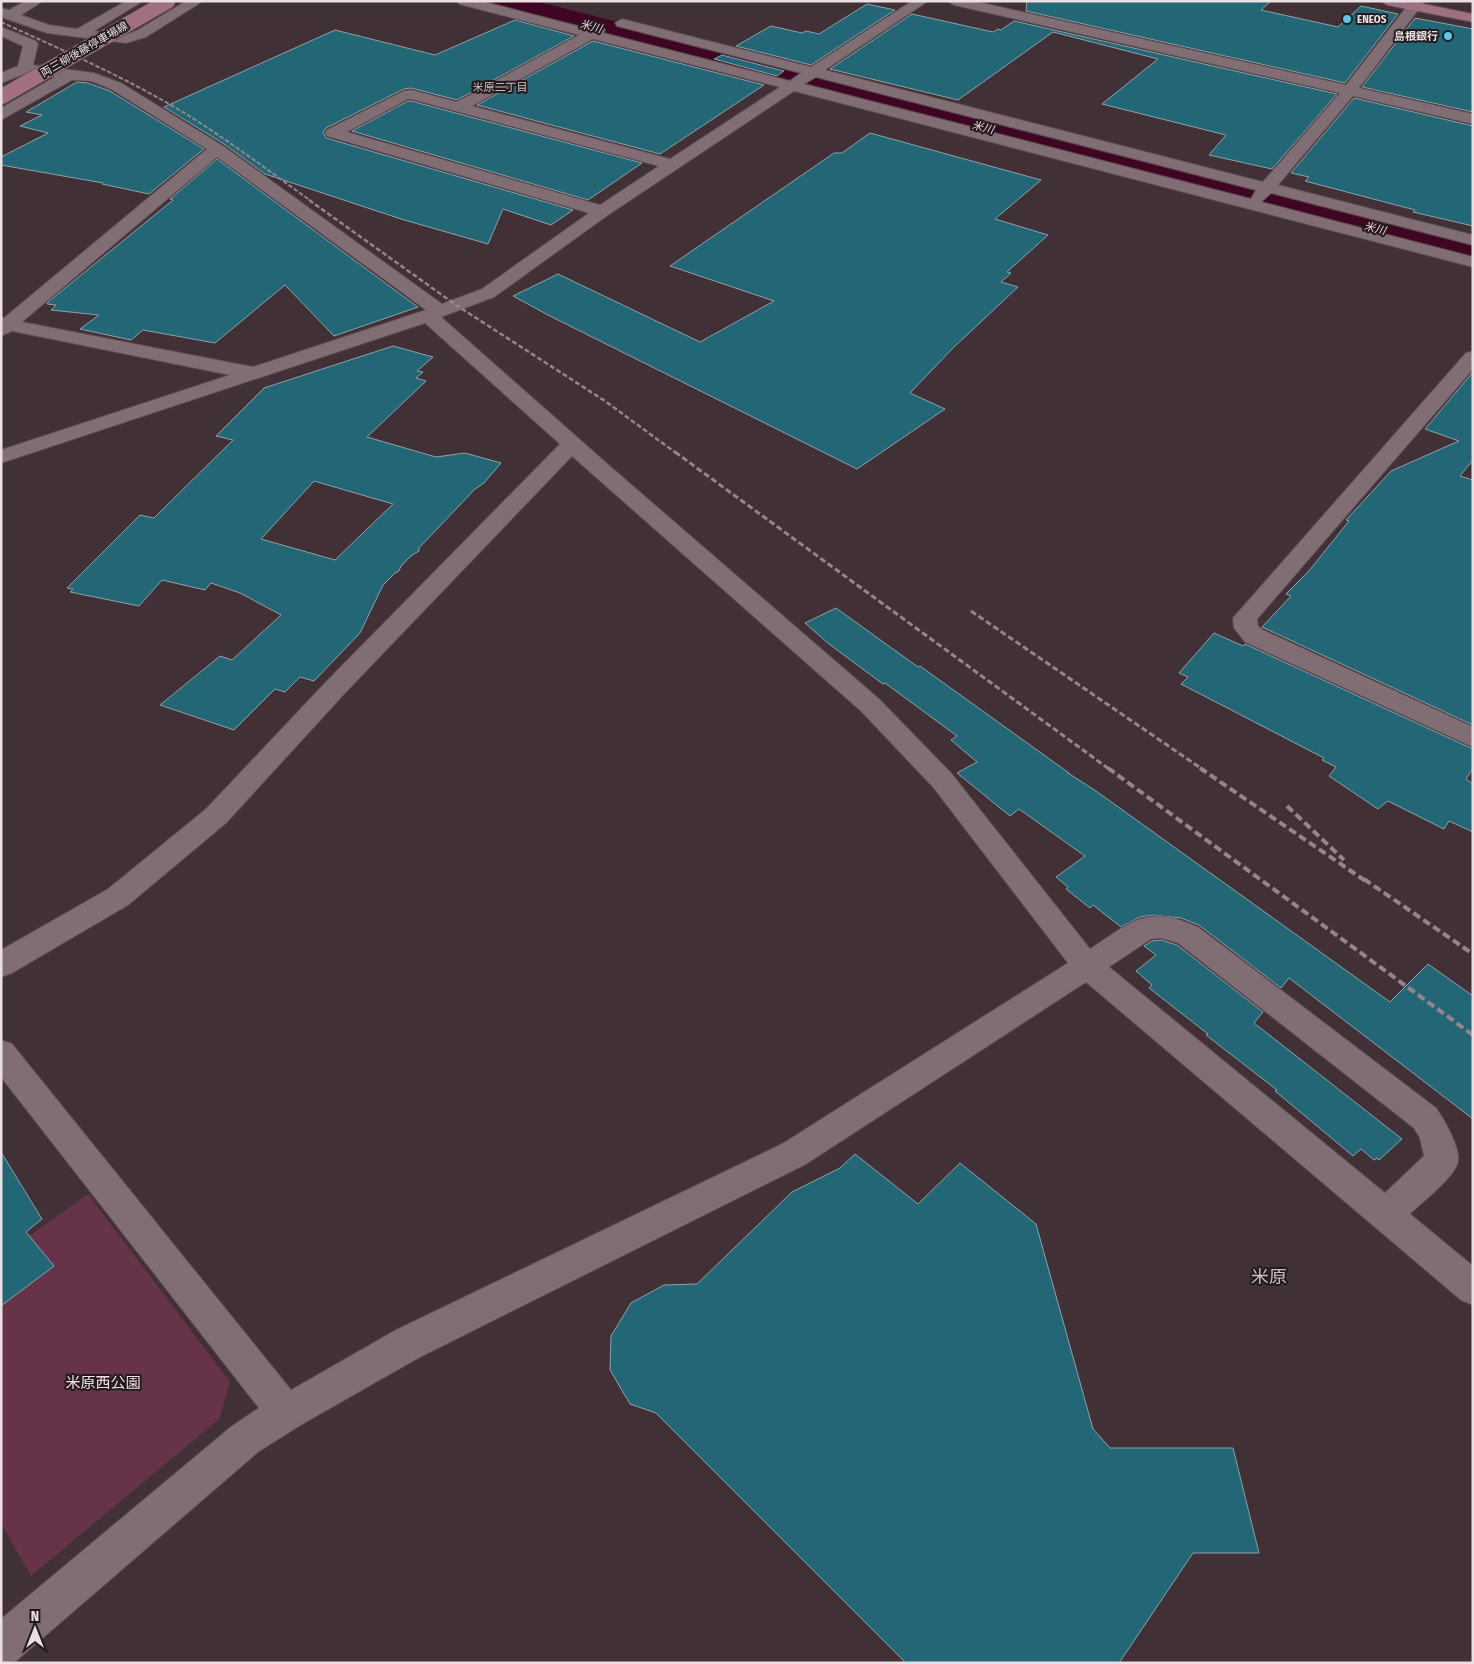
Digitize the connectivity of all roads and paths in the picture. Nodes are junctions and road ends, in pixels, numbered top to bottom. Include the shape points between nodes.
1 (36, 1) edge
2 (136, 1) edge
3 (168, 1) edge
4 (196, 1) edge
5 (464, 1) edge
6 (921, 1) edge
7 (954, 1) edge
8 (1387, 1) edge
9 (1445, 1) edge
10 (1415, 4) edge
11 (1473, 6) edge
12 (6, 13) edge
13 (1473, 18) edge
14 (1, 32) edge
15 (80, 33) junction
16 (590, 33) junction
17 (1, 66) edge
18 (21, 69) junction
19 (69, 75) junction
20 (1, 79) edge
21 (427, 82) dead end
22 (797, 82) junction
23 (1349, 91) junction
24 (406, 94) junction
25 (1, 97) edge
26 (460, 107) junction
27 (1, 114) edge
28 (1473, 119) edge
29 (217, 149) junction
30 (672, 165) junction
31 (1267, 188) junction
32 (1247, 209) junction
33 (602, 211) junction
34 (1473, 240) edge
35 (1473, 262) edge
36 (1473, 275) edge
37 (434, 313) junction
38 (3, 326) edge
39 (1473, 357) edge
40 (254, 373) junction
41 (572, 444) junction
42 (1, 457) edge
43 (1473, 738) edge
44 (1, 965) edge
45 (1087, 966) junction
46 (1, 1053) edge
47 (1384, 1215) junction
48 (1473, 1288) edge
49 (286, 1413) junction
50 (1, 1646) edge

1 - 12 street
2 - 15 street
3 - 25 main road, 両三柳後藤停車場線, bridge
4 - 15 street via 126,39
5 - 16 street
6 - 22 street
7 - 23 street
8 - 10 main road
9 - 11 main road
10 - 13 main road
10 - 23 street
12 - 15 street via 47,29
14 - 18 street via 30,44
16 - 22 street
16 - 22 street via 606,21
16 - 26 street
17 - 18 street
18 - 19 street
18 - 20 street
19 - 27 street
19 - 29 street via 94,77 116,86
21 - 24 street
22 - 30 street
22 - 31 street
22 - 32 street
23 - 28 street
23 - 31 street
24 - 26 street
24 - 33 street via 336,129 334,134
26 - 30 street
29 - 37 street
29 - 38 street
30 - 33 street
31 - 32 street
31 - 34 street
32 - 35 street
32 - 36 street
33 - 37 street via 488,293
37 - 40 street
37 - 41 street
38 - 40 street
39 - 43 street via 1245,618 1246,628 1254,636
40 - 42 street
41 - 44 street via 335,688 216,816 118,897
41 - 45 street via 870,705 942,780
45 - 47 street
45 - 47 street via 1144,930 1158,926 1173,928 1188,935 1425,1118 1436,1134 1442,1161
45 - 49 street via 794,1154 407,1344
46 - 49 street
47 - 48 street
49 - 50 street via 245,1439

